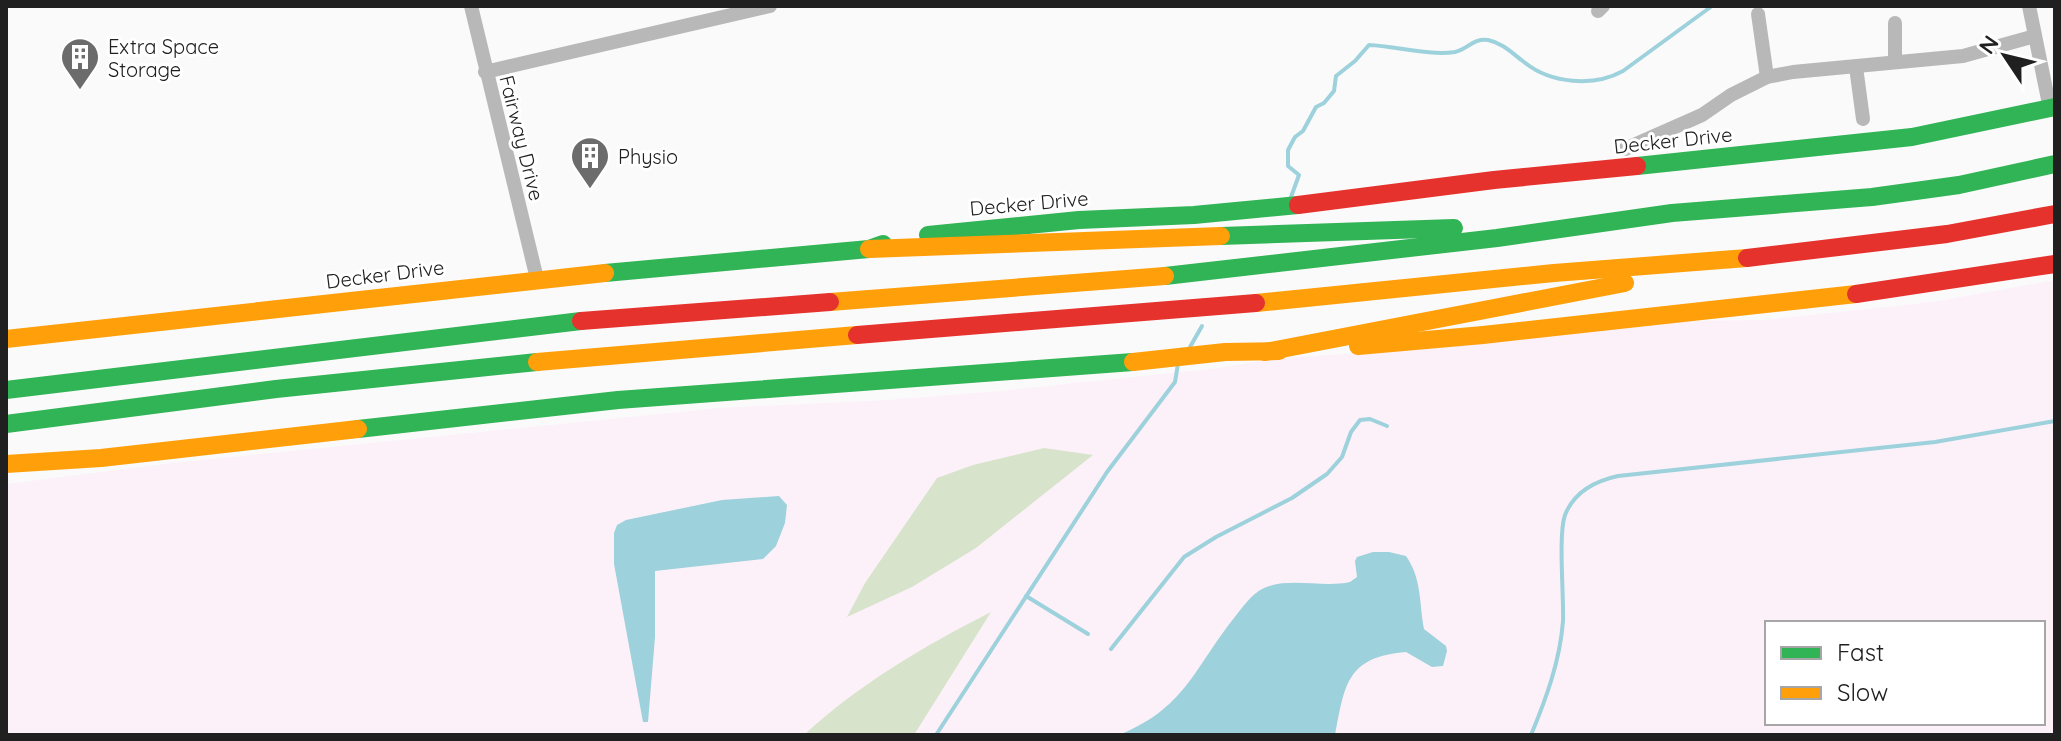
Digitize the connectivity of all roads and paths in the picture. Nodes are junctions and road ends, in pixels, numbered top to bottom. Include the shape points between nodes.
1 (471, 6) edge
2 (770, 6) edge
3 (2029, 6) edge
4 (1758, 14) dead end
5 (1895, 23) dead end
6 (2035, 36) junction
7 (1895, 62) junction
8 (1856, 67) junction
9 (485, 72) junction
10 (1767, 77) junction
11 (2053, 108) edge
12 (1863, 119) dead end
13 (1625, 149) dead end
14 (2055, 164) edge
15 (2055, 214) edge
16 (1497, 238) junction
17 (869, 249) junction
18 (1767, 256) junction
19 (2055, 264) edge
20 (537, 279) junction
21 (6, 339) edge
22 (1265, 352) junction
23 (6, 390) edge
24 (6, 424) edge
25 (6, 464) edge

1 - 9 street, Fairway Drive
2 - 9 street
3 - 6 street
4 - 10 street
5 - 7 street
6 - 7 street via 1963,56
6 - 11 street
7 - 8 street
8 - 10 street
8 - 12 street
9 - 20 street, Fairway Drive
10 - 13 street via 1702,115
11 - 17 main road, Decker Drive via 1840,146 1494,180 1310,205 906,237
14 - 16 main road via 1872,197 1672,213
15 - 18 main road via 1947,234
16 - 17 main road via 1451,227
16 - 23 main road via 1213,272 573,322
17 - 20 main road, Decker Drive
18 - 22 main road
18 - 24 main road via 582,357
19 - 22 main road via 1960,281 1483,335
20 - 21 main road, Decker Drive
22 - 25 main road via 603,401 101,458

